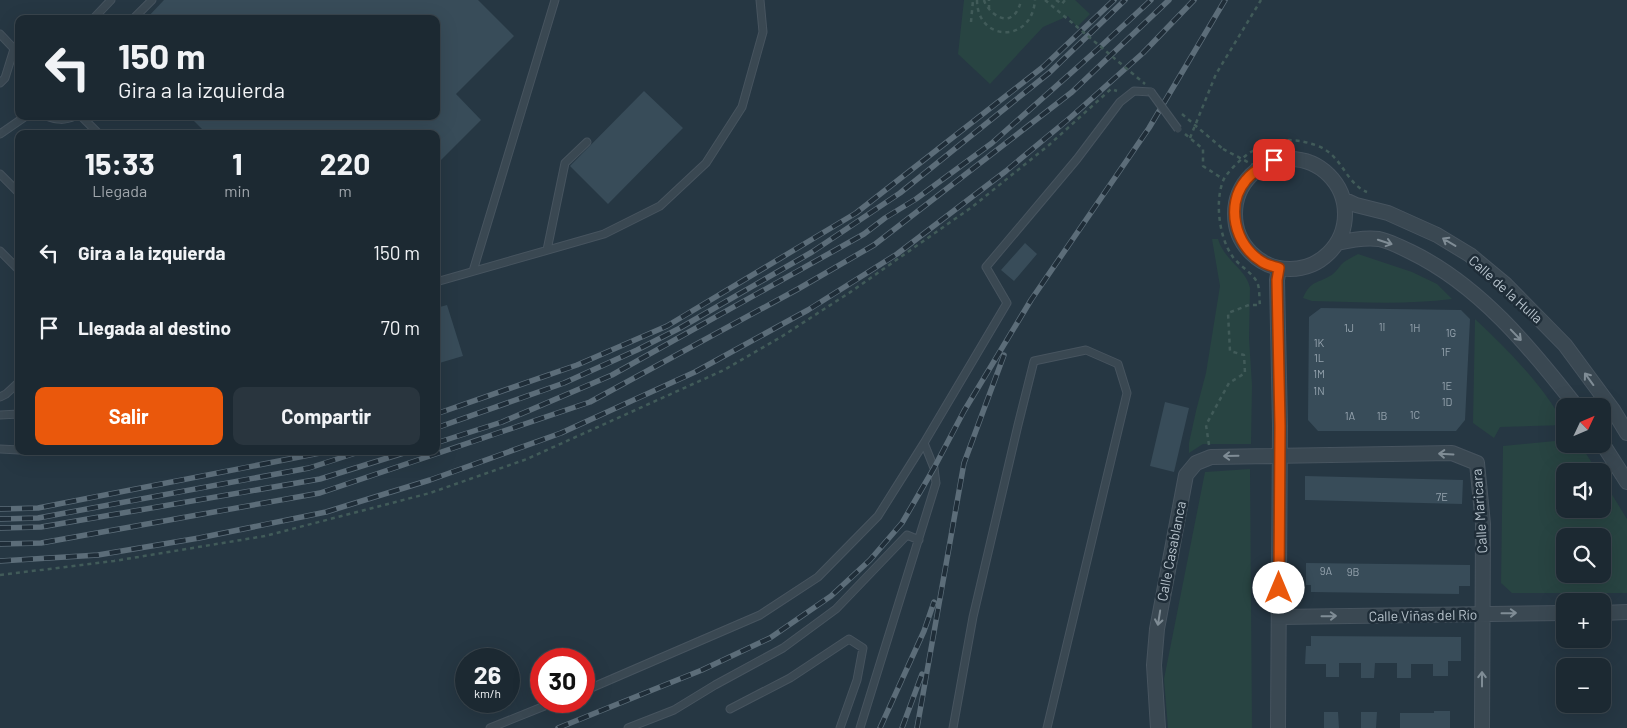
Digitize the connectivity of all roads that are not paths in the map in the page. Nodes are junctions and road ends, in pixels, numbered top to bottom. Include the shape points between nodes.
1 (110, 0) edge
2 (152, 0) edge
3 (555, 0) edge
4 (760, 0) edge
5 (97, 15) edge
6 (137, 15) edge
7 (0, 34) edge
8 (15, 48) edge
9 (15, 54) edge
10 (0, 83) edge
11 (20, 120) edge
12 (85, 120) edge
13 (1178, 129) dead end
14 (95, 130) edge
15 (0, 134) edge
16 (587, 142) dead end
17 (0, 174) edge
18 (15, 189) edge
19 (1343, 199) junction
20 (1337, 243) junction
21 (547, 250) junction
22 (0, 251) edge
23 (15, 266) edge
24 (1279, 268) junction
25 (473, 271) junction
26 (440, 281) edge
27 (15, 386) edge
28 (0, 397) edge
29 (1570, 398) edge
30 (15, 414) edge
31 (0, 415) edge
32 (1627, 433) edge
33 (924, 443) junction
34 (0, 449) edge
35 (15, 450) edge
36 (1608, 453) edge
37 (1280, 455) junction
38 (1627, 482) edge
39 (919, 540) junction
40 (1627, 612) edge
41 (1556, 613) edge
42 (1611, 613) edge
43 (1482, 614) junction
44 (1280, 617) junction
45 (595, 686) edge
46 (730, 709) dead end
47 (530, 712) edge
48 (490, 728) edge
49 (628, 728) edge
50 (840, 728) edge
51 (860, 728) edge
52 (953, 728) edge
53 (1047, 728) edge
54 (1158, 728) edge
55 (1278, 728) edge
56 (1482, 728) edge

1 - 5 lane
2 - 6 lane
3 - 25 lane
4 - 21 lane via 763,32 742,107 706,163 660,206 604,234
7 - 8 lane
9 - 10 lane
11 - 15 lane
12 - 14 lane
13 - 33 lane, bridge via 1150,90 1134,91 1120,102 1078,159 986,268 1007,303
16 - 21 lane via 564,163
17 - 18 lane
19 - 20 street via 1343,229
19 - 24 street via 1336,183 1324,170 1308,162 1274,160 1245,180 1237,197 1234,215 1238,234 1247,250 1262,262
32 -> 19 street, Calle de la Hulla via 1565,345 1506,285 1470,255 1437,235 1388,213
20 - 24 street via 1312,265 1296,269
20 -> 29 street, Calle de la Hulla via 1379,239 1451,274 1481,299 1542,362
21 - 25 lane
22 - 23 lane
24 - 37 street
25 - 26 lane
27 - 28 lane
30 - 31 lane
33 - 39 lane via 936,483
33 - 45 lane via 878,516 818,577 760,615
34 - 35 lane
36 - 38 street
43 -> 37 street, Calle Maricara via 1483,524 1478,463 1452,453
37 - 44 street
37 -> 54 street, Calle Casablanca via 1211,456 1196,463 1186,475 1157,629 1154,665
39 - 49 lane via 907,536 836,609 783,648 674,710
39 - 51 lane
40 - 42 street
43 -> 41 street, Calle Viñas del Río
44 -> 43 street, Calle Viñas del Río
56 -> 43 street, Calle Maricara
44 - 55 street
46 - 50 lane via 790,678 849,639 864,648
47 - 48 lane
52 - 53 lane via 973,616 1034,361 1086,350 1118,364 1127,393

